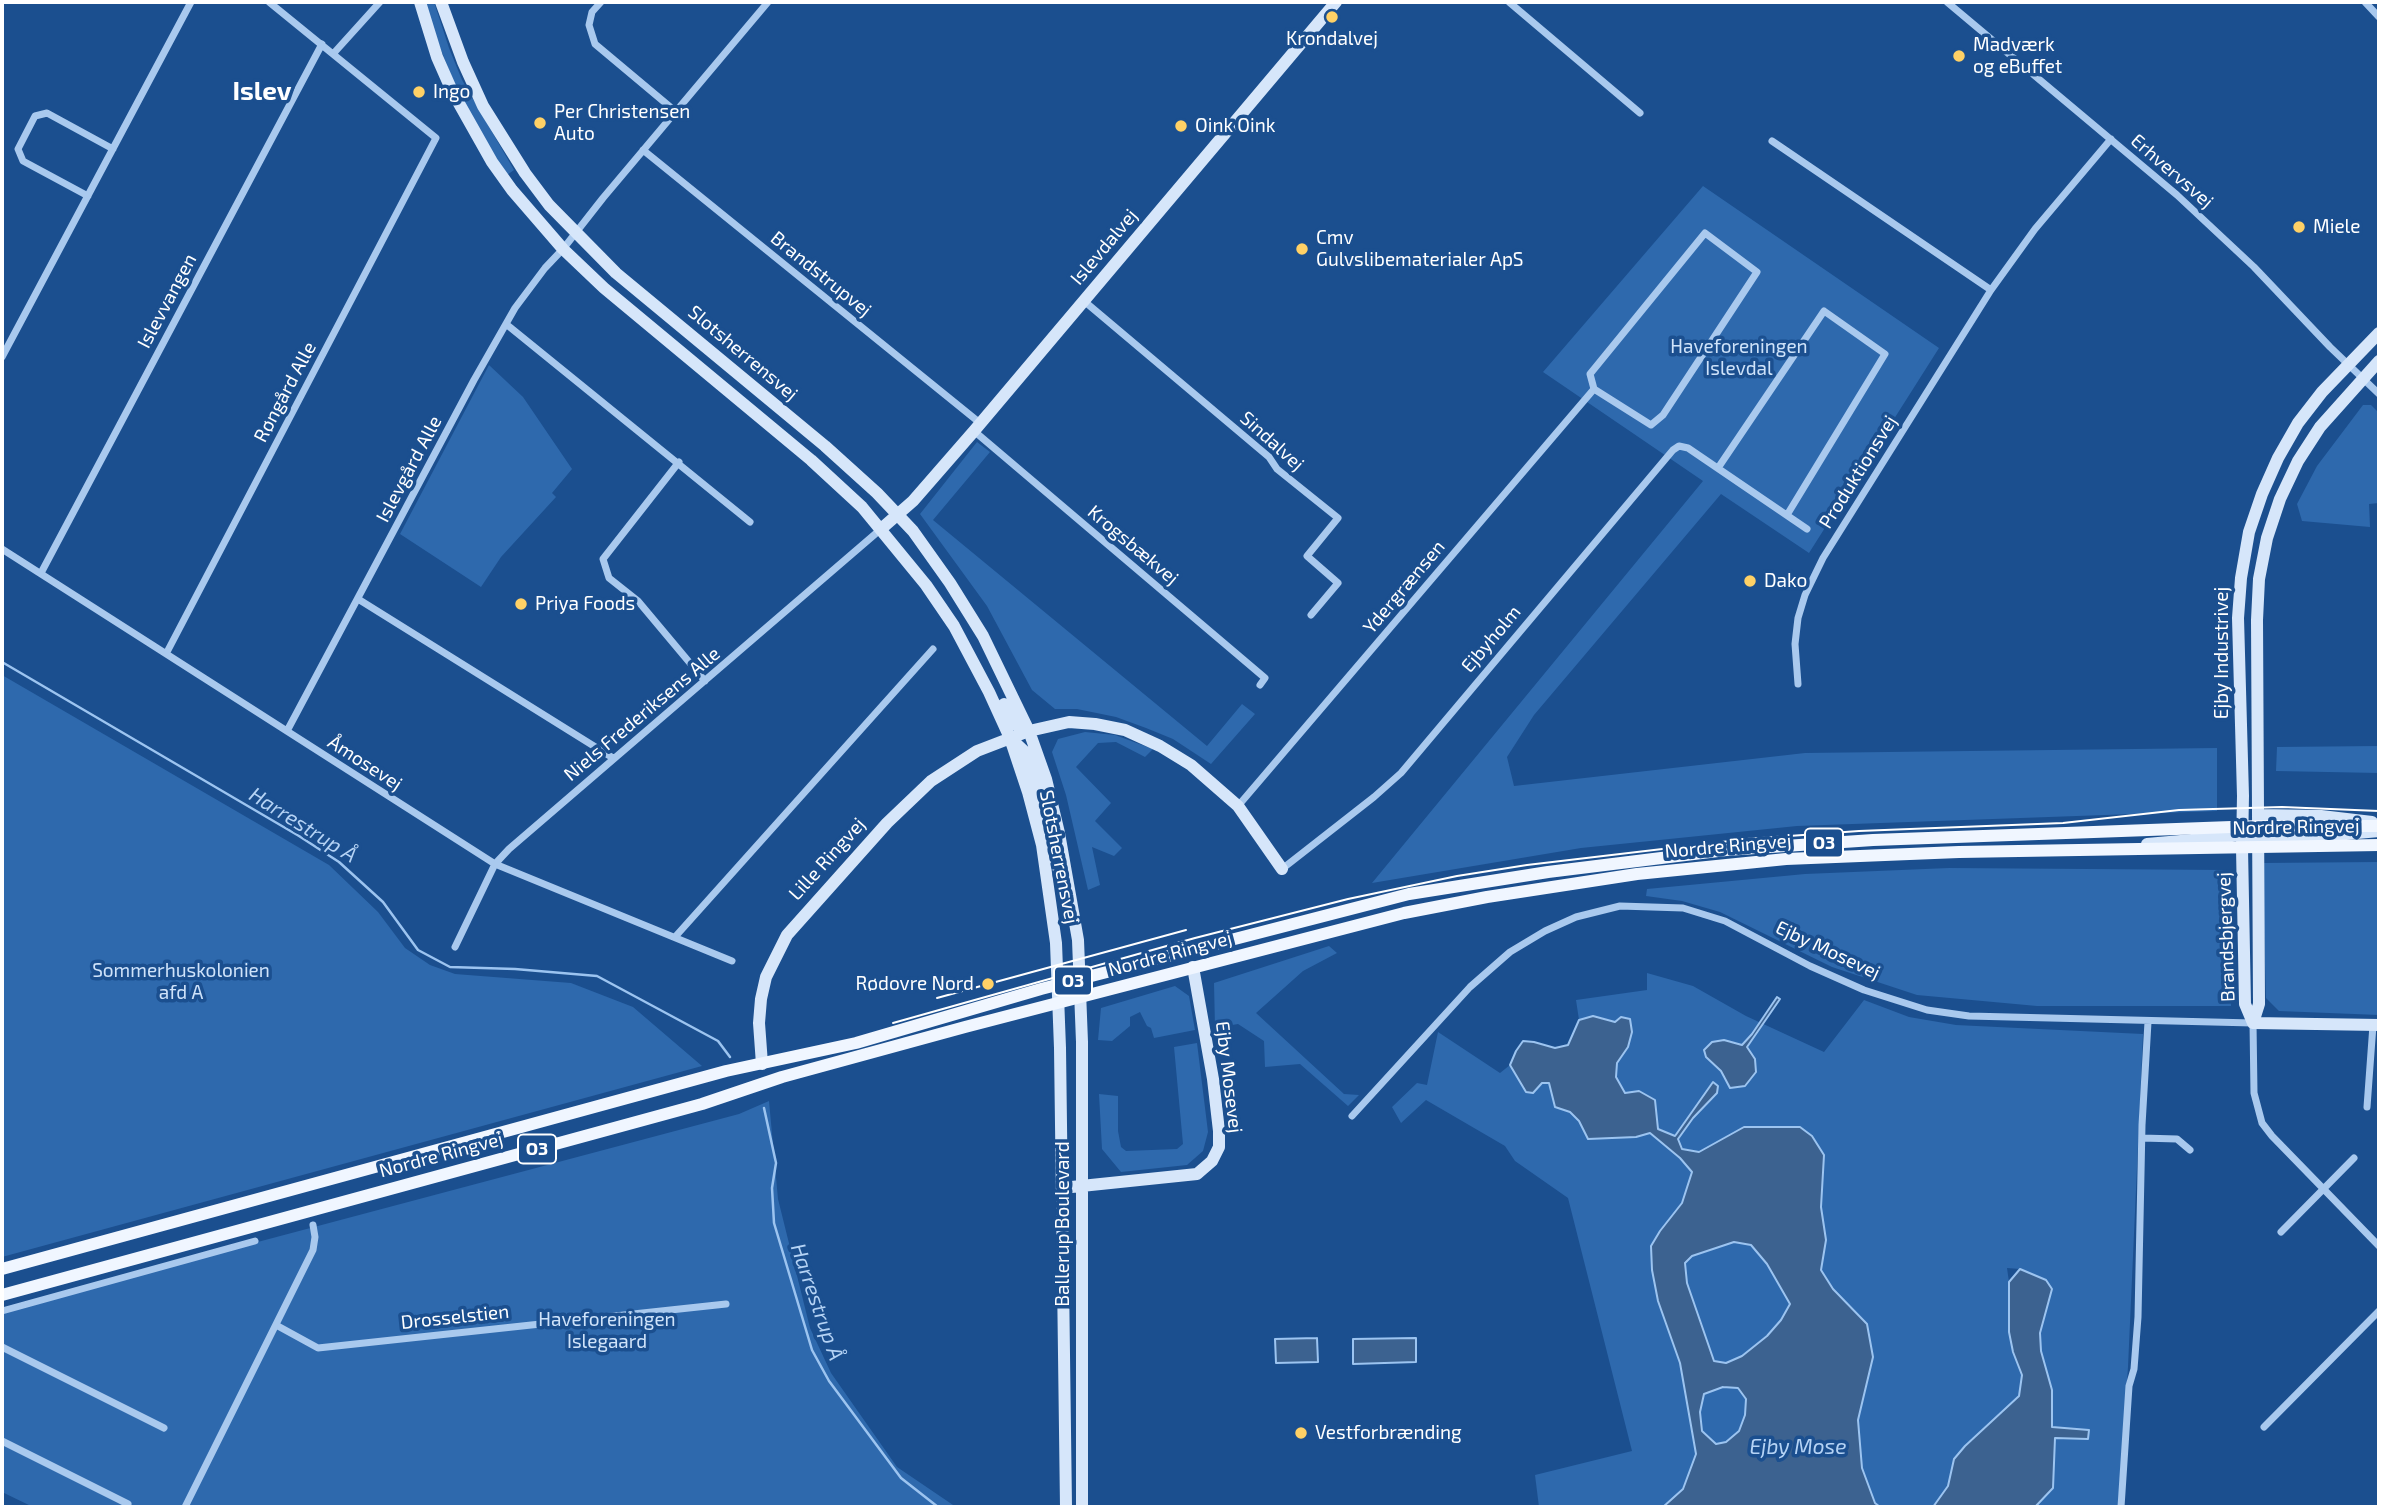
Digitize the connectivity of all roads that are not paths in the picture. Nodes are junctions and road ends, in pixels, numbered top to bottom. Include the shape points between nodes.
1 (191, 2) edge
2 (269, 2) edge
3 (380, 2) edge
4 (420, 2) edge
5 (441, 2) edge
6 (601, 2) edge
7 (768, 2) edge
8 (1336, 2) edge
9 (1509, 2) edge
10 (1947, 2) edge
11 (2365, 2) edge
12 (2379, 17) edge
13 (322, 44) junction
14 (334, 54) junction
15 (675, 111) junction
16 (1640, 113) dead end
17 (2111, 139) junction
18 (1772, 141) dead end
19 (113, 149) junction
20 (643, 150) junction
21 (88, 196) junction
22 (576, 233) junction
23 (563, 249) junction
24 (1991, 290) junction
25 (1084, 301) junction
26 (506, 324) junction
27 (2379, 333) edge
28 (2, 357) edge
29 (2379, 360) edge
30 (2348, 364) junction
31 (2363, 377) junction
32 (1594, 388) junction
33 (2379, 394) edge
34 (977, 427) junction
35 (679, 462) junction
36 (1718, 467) junction
37 (1787, 514) junction
38 (898, 515) junction
39 (750, 522) dead end
40 (881, 529) junction
41 (1807, 529) dead end
42 (2, 549) edge
43 (41, 573) junction
44 (358, 599) junction
45 (1311, 615) dead end
46 (950, 620) junction
47 (933, 649) dead end
48 (166, 654) junction
49 (705, 681) junction
50 (1798, 684) dead end
51 (1261, 685) dead end
52 (287, 731) junction
53 (1029, 731) junction
54 (1010, 738) junction
55 (613, 758) junction
56 (1238, 806) junction
57 (2379, 826) edge
58 (2259, 831) junction
59 (2242, 837) junction
60 (2379, 845) edge
61 (495, 864) junction
62 (1282, 869) joint
63 (1074, 915) junction
64 (675, 937) junction
65 (1078, 940) joint
66 (1056, 943) joint
67 (455, 947) dead end
68 (732, 961) dead end
69 (1193, 967) junction
70 (2148, 1022) junction
71 (2253, 1023) junction
72 (2376, 1025) edge
73 (762, 1064) junction
74 (2367, 1107) dead end
75 (1352, 1116) dead end
76 (2142, 1138) junction
77 (2190, 1150) dead end
78 (2354, 1158) dead end
79 (1082, 1187) junction
80 (1062, 1188) junction
81 (2324, 1189) junction
82 (313, 1225) dead end
83 (2281, 1232) dead end
84 (255, 1241) dead end
85 (2379, 1246) edge
86 (2, 1269) edge
87 (2, 1295) edge
88 (726, 1304) dead end
89 (2, 1311) edge
90 (2379, 1311) edge
91 (276, 1325) junction
92 (2, 1347) edge
93 (2264, 1427) dead end
94 (164, 1428) dead end
95 (2, 1441) edge
96 (128, 1504) dead end
97 (185, 1507) edge
98 (1066, 1507) edge
99 (1082, 1507) edge
100 (2121, 1507) edge

1 - 19 street
2 - 13 street
3 - 14 street
4 - 23 street, Slotsherrensvej via 438,57 473,131 512,190
5 - 22 street, Slotsherrensvej via 483,106 525,173
6 - 15 street via 589,25 595,44
7 - 15 street, Islevgård Alle
8 - 25 street, Islevdalvej
9 - 16 street
10 - 17 street, Erhvervsvej
11 - 12 street
13 - 14 street
13 - 43 street, Islevvangen
14 - 48 street, Røngård Alle via 436,138
15 - 20 street, Islevgård Alle
17 - 24 street, Produktionsvej via 2035,229
17 - 30 street, Erhvervsvej via 2226,240
18 - 24 street
19 - 21 street
19 - 21 street via 47,113 35,116 18,149 23,161
20 - 22 street, Islevgård Alle
20 - 34 street, Brandstrupvej
21 - 28 street
22 - 23 street, Islevgård Alle
22 - 38 street, Slotsherrensvej via 616,272 825,446
23 - 26 street, Islevgård Alle
23 - 40 street, Slotsherrensvej via 811,460
24 - 50 street, Produktionsvej via 1812,577 1798,618
25 - 34 street, Islevdalvej
25 - 45 street, Sindalvej via 1338,518 1307,556 1338,583
26 - 35 street
26 - 44 street, Islevgård Alle
27 - 30 street, Ejby Industrivej
29 - 31 street, Ejby Industrivej
30 - 31 street, Erhvervsvej
30 - 59 street, Ejby Industrivej via 2284,446 2249,532 2238,618
31 - 33 street
31 - 58 street, Ejby Industrivej via 2298,461 2267,538 2257,620
32 - 32 street, Ydergrænsen via 1651,425 1663,415 1758,272 1705,233 1590,374
32 - 56 street, Ydergrænsen
34 - 38 street, Islevdalvej
34 - 51 street, Krogsbækvej via 1265,678
35 - 39 street
35 - 49 street via 603,559 609,578 638,601
36 - 37 street, Ejbyholm
36 - 37 street via 1824,311 1885,354
36 - 62 street, Ejbyholm via 1688,448 1673,450 1401,773
37 - 41 street, Ejbyholm
38 - 40 street, Islevdalvej
38 - 53 street, Slotsherrensvej via 983,636
40 - 46 street, Slotsherrensvej
40 - 49 street, Niels Frederiksens Alle
42 - 43 street, Åmosevej
43 - 48 street, Åmosevej
44 - 52 street, Islevgård Alle
44 - 55 street
46 - 53 street, Slotsherrensvej via 969,639 1009,718
46 - 54 street, Slotsherrensvej
47 - 64 street
48 - 52 street, Åmosevej
49 - 55 street, Niels Frederiksens Alle
52 - 61 street, Åmosevej
53 - 54 street
53 - 56 street via 1069,722 1125,730 1191,765
53 - 63 street, Slotsherrensvej via 1046,779
54 - 63 street, Slotsherrensvej via 1026,753
54 - 66 street, Slotsherrensvej via 1042,845
54 - 73 street, Lille Ringvej via 953,765 909,799 787,935 775,955 761,999
55 - 61 street, Niels Frederiksens Alle
56 - 62 street
57 - 58 main road, Nordre Ringvej / O3
58 - 59 main road, Nordre Ringvej / O3
58 - 59 main road, Nordre Ringvej / O3
58 - 60 main road, Nordre Ringvej / O3
58 - 71 street, Brandsbjergvej via 2259,1004
59 - 69 main road, Nordre Ringvej / O3 via 2100,850 1786,859 1637,874 1404,913
59 - 71 street, Brandsbjergvej via 2245,1004
59 - 73 main road, Nordre Ringvej / O3 via 1873,840 1739,849 1548,872 1409,894 1041,989 856,1043
61 - 64 street, Åmosevej
61 - 67 street, Niels Frederiksens Alle
63 - 65 street, Slotsherrensvej
64 - 68 street, Åmosevej
65 - 79 street, Ballerup Boulevard
66 - 80 street, Ballerup Boulevard
69 - 79 street, Ejby Mosevej via 1219,1131 1219,1147 1212,1161 1196,1174
69 - 87 main road, Nordre Ringvej / O3 via 825,1064 702,1104
70 - 71 street, Ejby Mosevej
70 - 75 street, Ejby Mosevej via 1969,1016 1927,1010 1810,966 1725,921 1683,908 1620,906 1576,917 1510,952 1470,987
70 - 76 street
71 - 72 street, Ejby Mosevej
71 - 81 street, Brandsbjergvej via 2254,1093 2262,1124
72 - 74 street, Ejby Mosevej
73 - 86 main road, Nordre Ringvej / O3
76 - 77 street via 2177,1139
76 - 100 street via 2138,1317
78 - 81 street
79 - 80 street, Ejby Mosevej
79 - 99 street, Ballerup Boulevard
80 - 98 street, Ballerup Boulevard
81 - 83 street
81 - 85 street, Brandsbjergvej
82 - 91 street via 313,1250
84 - 89 street
88 - 91 street, Drosselstien via 318,1348
90 - 93 street
91 - 97 street
92 - 94 street
95 - 96 street

